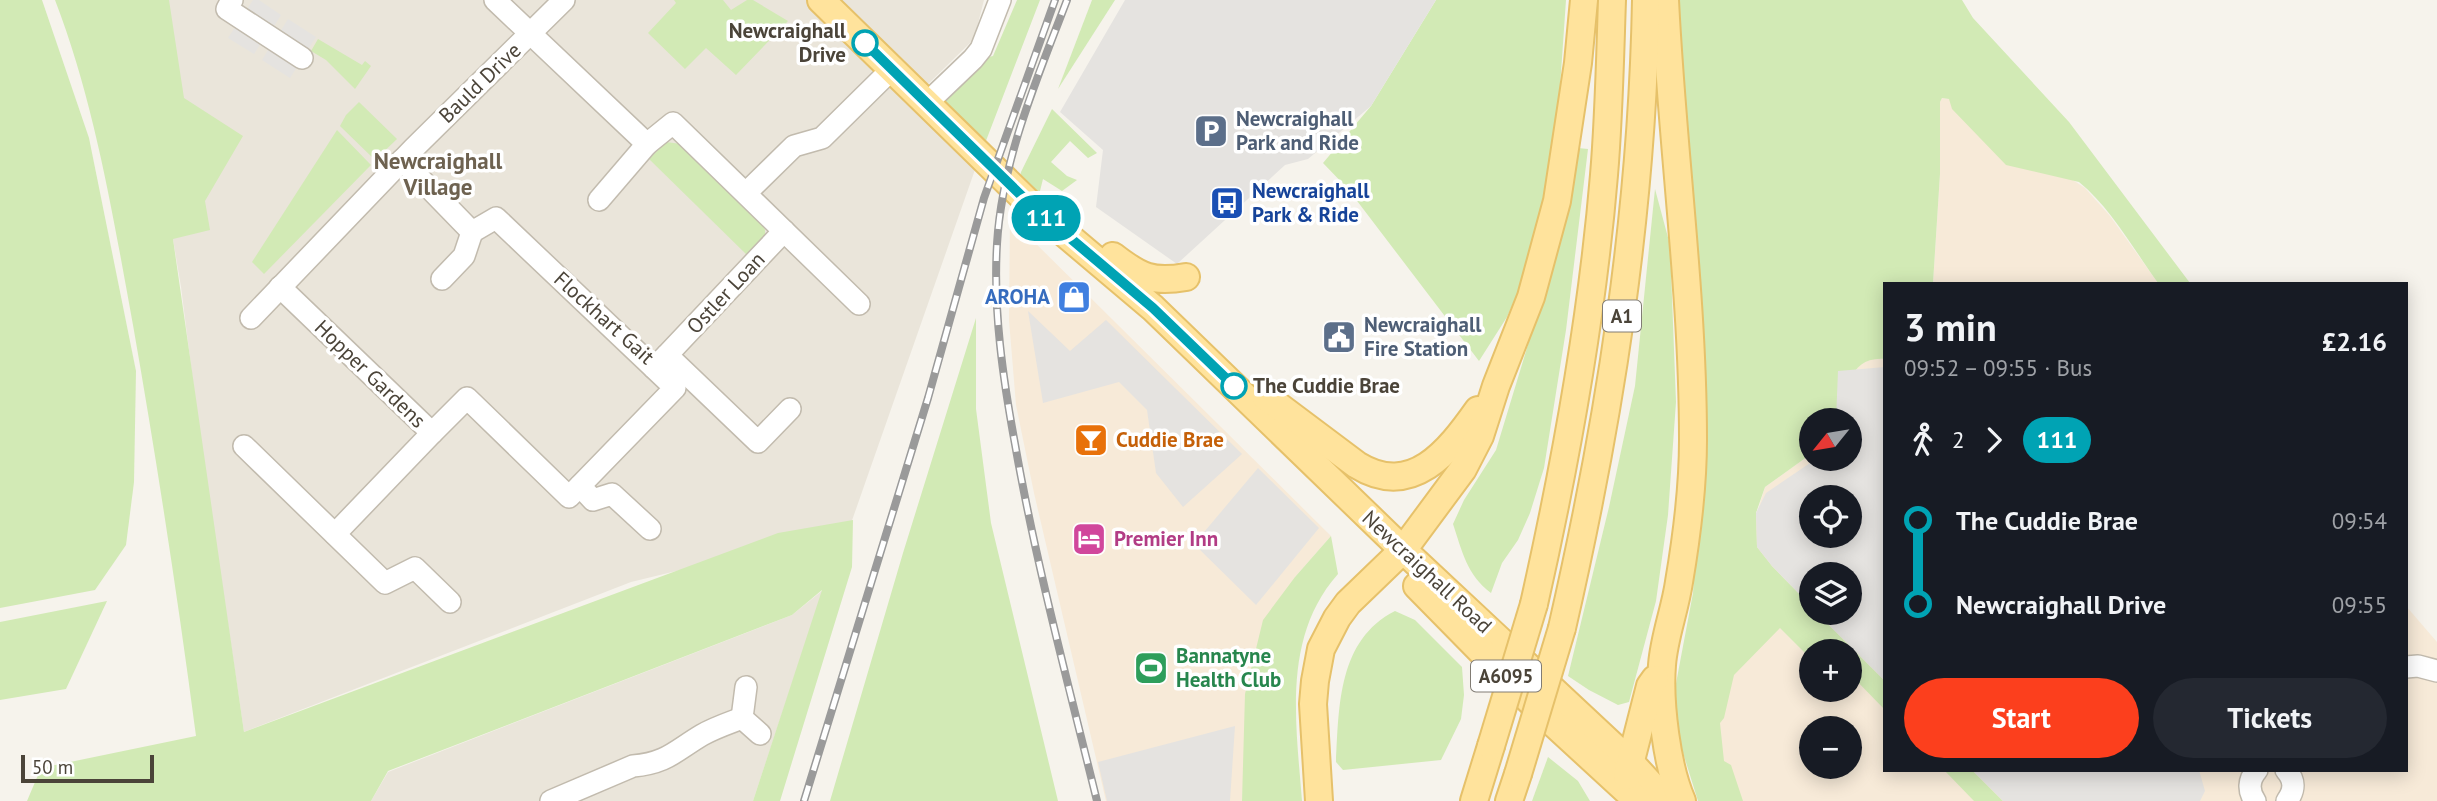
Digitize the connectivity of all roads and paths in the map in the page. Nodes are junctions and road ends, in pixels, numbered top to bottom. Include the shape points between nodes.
1 (232, 0) edge
2 (495, 0) edge
3 (564, 0) edge
4 (821, 0) edge
5 (1000, 0) edge
6 (1584, 0) edge
7 (1612, 0) edge
8 (1646, 0) edge
9 (1665, 0) edge
10 (531, 34) junction
11 (302, 58) dead end
12 (892, 68) junction
13 (927, 103) junction
14 (647, 144) junction
15 (402, 160) junction
16 (746, 194) junction
17 (599, 201) dead end
18 (785, 231) junction
19 (472, 232) junction
20 (1062, 233) junction
21 (1186, 277) dead end
22 (442, 279) dead end
23 (280, 287) junction
24 (859, 304) dead end
25 (251, 317) dead end
26 (1208, 360) junction
27 (661, 361) junction
28 (1496, 386) junction
29 (790, 409) dead end
30 (432, 433) junction
31 (244, 446) dead end
32 (580, 486) junction
33 (650, 529) dead end
34 (335, 534) junction
35 (1397, 555) junction
36 (450, 602) dead end
37 (1662, 666) junction
38 (2408, 667) edge
39 (2437, 671) edge
40 (746, 687) dead end
41 (742, 718) junction
42 (760, 734) dead end
43 (1632, 763) junction
44 (2256, 772) edge
45 (2288, 772) edge
46 (600, 791) edge
47 (1627, 797) edge
48 (551, 801) edge
49 (1319, 801) edge
50 (1474, 801) edge
51 (1509, 801) edge
52 (1666, 801) edge
53 (1682, 801) edge
54 (2255, 801) edge
55 (2287, 801) edge

1 - 11 street via 227,9
2 - 10 street
3 - 10 street, Bauld Drive
4 - 12 main road, A6095
5 - 13 street via 974,59
6 - 28 main road via 1557,201 1531,297
7 - 50 main road, A1, bridge via 1604,174 1588,321 1556,508 1534,604
8 - 51 main road, A1, bridge via 1640,148 1619,338 1587,520 1562,628
9 - 37 main road via 1689,311 1693,444 1679,586
10 - 14 street
10 - 15 street, Bauld Drive
12 - 13 main road, A6095
12 - 16 street via 822,138 794,146
13 - 20 main road, Newcraighall Road / A6095
14 - 16 street via 673,122
14 - 17 street
15 - 19 street
15 - 23 street, Bauld Drive
16 - 18 street
18 - 24 street
18 - 27 street, Ostler Loan
19 - 22 street via 464,256
19 - 27 street, Flockhart Gait via 496,218
20 - 21 main road via 1089,238 1147,279
20 - 26 main road, Newcraighall Road / A6095
23 - 25 street, Bauld Drive
23 - 30 street, Hopper Gardens
26 - 28 main road via 1235,373 1369,473 1384,476 1407,475 1442,456
26 - 35 main road, Newcraighall Road / A6095
27 - 29 street, Flockhart Gait via 758,442
27 - 32 street via 675,388
28 - 35 main road via 1480,436 1463,468
30 - 32 street, Hopper Gardens via 467,398 569,497
30 - 34 street
31 - 34 street
32 - 33 street, Hopper Gardens via 593,500 612,494
34 - 36 street via 385,583 415,568
35 - 43 main road, Newcraighall Road / A6095
35 - 47 main road, Newcraighall Road / A6095 via 1540,711
35 - 49 main road via 1348,603 1318,661 1313,704
37 - 43 main road via 1650,686
37 - 53 main road via 1668,749
38 - 39 street
40 - 41 street
41 - 42 street
41 - 46 street via 703,734 671,757 633,765
43 - 47 main road
43 - 52 main road, Newcraighall Road / A6095
44 - 54 street via 2249,788
45 - 55 street via 2293,790
46 - 48 street

